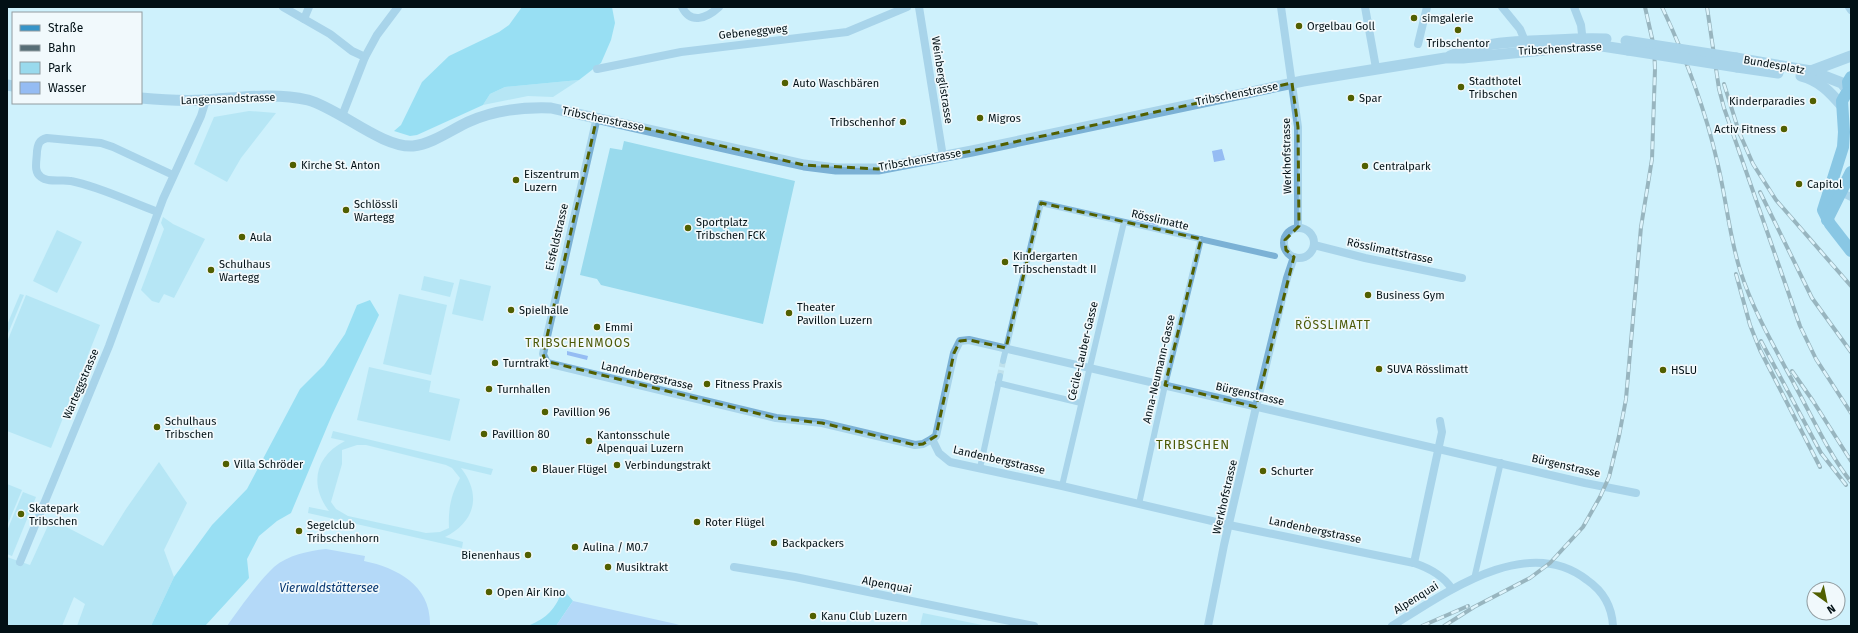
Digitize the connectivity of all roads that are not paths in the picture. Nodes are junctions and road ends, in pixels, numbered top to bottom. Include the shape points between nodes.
1 (283, 7) edge
2 (309, 7) edge
3 (398, 7) edge
4 (682, 7) edge
5 (719, 7) edge
6 (907, 7) edge
7 (919, 7) edge
8 (1281, 7) edge
9 (1365, 7) edge
10 (1427, 7) edge
11 (1502, 7) edge
12 (1574, 7) edge
13 (1849, 7) edge
14 (1851, 10) edge
15 (304, 19) junction
16 (1525, 41) junction
17 (1583, 42) junction
18 (1418, 44) dead end
19 (1851, 56) edge
20 (365, 57) junction
21 (1445, 58) junction
22 (1737, 63) junction
23 (1376, 68) junction
24 (597, 69) dead end
25 (1811, 71) junction
26 (1851, 77) edge
27 (1292, 83) junction
28 (1850, 92) edge
29 (142, 98) edge
30 (206, 100) junction
31 (1845, 112) edge
32 (342, 116) junction
33 (597, 117) junction
34 (400, 145) joint
35 (943, 156) junction
36 (1851, 172) edge
37 (173, 175) junction
38 (1846, 195) edge
39 (158, 212) junction
40 (1828, 220) junction
41 (1124, 222) junction
42 (1298, 228) junction
43 (1200, 239) junction
44 (1314, 245) junction
45 (1851, 251) edge
46 (1275, 256) dead end
47 (1294, 257) junction
48 (1462, 278) dead end
49 (1006, 348) junction
50 (545, 361) joint
51 (1003, 361) tunnel mouth
52 (1090, 368) junction
53 (1165, 385) junction
54 (1081, 403) junction
55 (1256, 407) junction
56 (1440, 421) dead end
57 (932, 439) junction
58 (1438, 448) junction
59 (1501, 462) junction
60 (980, 468) junction
61 (1062, 486) junction
62 (1636, 493) dead end
63 (1139, 504) junction
64 (1229, 525) junction
65 (20, 562) dead end
66 (1414, 563) junction
67 (734, 567) dead end
68 (1474, 578) junction
69 (1452, 589) junction
70 (1034, 626) edge
71 (1208, 626) edge
72 (1392, 626) edge
73 (1613, 626) edge

1 - 15 street
2 - 15 street
3 - 20 street via 377,35
4 - 5 street via 692,18 701,19
6 - 24 street, Gebeneggweg via 847,32 681,52
7 - 35 street, Weinberglistrasse
8 - 27 street, Werkhofstrasse
9 - 23 street
10 - 18 street
11 - 16 street via 1520,29
12 - 17 street via 1581,25
13 - 14 street
15 - 20 street
16 - 17 street, Tribschenstrasse
16 - 21 street, Tribschenstrasse via 1503,42 1462,50
17 - 21 street, Tribschenstrasse via 1463,58
17 - 22 street, Tribschenstrasse, bridge via 1602,46 1627,45
19 - 25 street, Bundesplatz
20 - 32 street
21 - 23 street, Tribschenstrasse
22 - 25 street, Bundesplatz
22 - 31 street, Bundesplatz via 1808,78 1825,87
23 - 27 street, Tribschenstrasse
25 - 28 street, Bundesplatz via 1842,83
26 - 28 main road via 1848,82
27 - 35 street, Tribschenstrasse
27 - 42 street, Werkhofstrasse via 1298,127
28 - 31 main road via 1843,97
29 - 30 street, Langensandstrasse
30 - 32 street, Langensandstrasse via 259,96 287,97 307,100
30 - 37 street, Warteggstrasse
31 - 40 main road via 1843,146 1824,210
32 - 34 street, Langensandstrasse
33 - 34 street, Tribschenstrasse via 551,108 520,108 492,113 470,121 423,144
33 - 35 street, Tribschenstrasse via 804,165 836,169 868,170
33 - 50 street, Eisfeldstrasse via 543,354
36 - 38 main road
37 - 39 street, Warteggstrasse
37 - 39 street via 113,146 101,143 47,138 38,144 36,170 43,179 82,184
38 - 40 main road
39 - 65 street, Warteggstrasse via 109,346
40 - 45 main road
41 - 43 street, Rösslimatte
41 - 49 street, Rösslimatte via 1040,203
41 - 52 street, Cécile-Lauber-Gasse
42 - 44 street via 1313,236
42 - 47 street via 1289,232 1285,240 1286,250
43 - 46 street, Rösslimatte
43 - 53 street, Anna-Neumann-Gasse
44 - 47 street via 1306,256
44 - 48 street, Rösslimattstrasse
47 - 55 street, Werkhofstrasse
49 - 51 street
49 - 52 street, Bürgenstrasse
49 - 57 street, Bürgenstrasse via 969,340 960,341 954,353 936,436
50 - 57 street, Landenbergstrasse via 550,365 776,418 822,423 915,445
52 - 53 street, Bürgenstrasse
52 - 54 street, Cécile-Lauber-Gasse
53 - 55 street, Bürgenstrasse
53 - 63 street, Anna-Neumann-Gasse
54 - 60 street via 999,380
54 - 61 street, Cécile-Lauber-Gasse
55 - 58 street, Bürgenstrasse
55 - 64 street, Werkhofstrasse
56 - 58 street via 1442,432
57 - 60 street, Landenbergstrasse via 939,454 950,462
58 - 59 street, Bürgenstrasse
58 - 66 street
59 - 62 street, Bürgenstrasse
59 - 68 street
60 - 61 street, Landenbergstrasse
61 - 63 street, Landenbergstrasse
63 - 64 street, Landenbergstrasse
64 - 66 street, Landenbergstrasse
64 - 71 street, Werkhofstrasse
66 - 69 street, Landenbergstrasse via 1435,572
67 - 70 street, Alpenquai
68 - 69 street, Alpenquai
68 - 73 street, Alpenquai via 1531,562 1563,566 1584,577 1598,589 1611,611
69 - 72 street, Alpenquai

